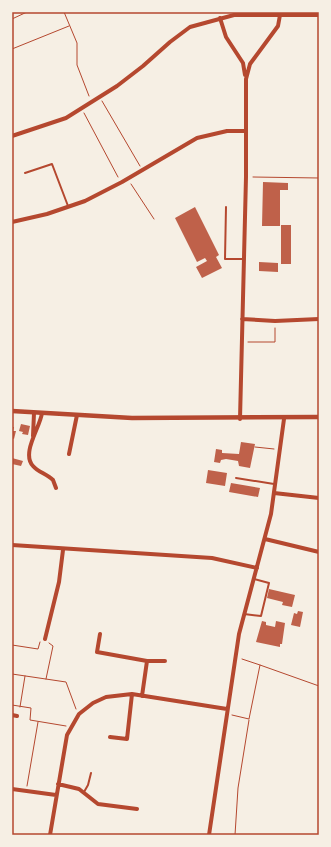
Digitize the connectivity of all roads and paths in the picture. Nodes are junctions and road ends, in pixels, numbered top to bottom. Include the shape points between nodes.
1 (27, 12) edge
2 (64, 12) edge
3 (280, 15) junction
4 (319, 15) edge
5 (220, 18) junction
6 (12, 19) edge
7 (69, 25) junction
8 (12, 49) edge
9 (246, 79) junction
10 (100, 97) junction
11 (91, 102) junction
12 (82, 109) junction
13 (245, 131) junction
14 (12, 136) edge
15 (143, 170) junction
16 (25, 173) dead end
17 (246, 177) junction
18 (319, 178) edge
19 (128, 179) junction
20 (122, 182) junction
21 (68, 206) junction
22 (226, 207) dead end
23 (154, 219) dead end
24 (12, 222) edge
25 (243, 258) junction
26 (319, 319) edge
27 (242, 320) junction
28 (275, 321) junction
29 (242, 342) junction
30 (12, 411) edge
31 (34, 412) junction
32 (42, 413) junction
33 (77, 415) junction
34 (319, 418) edge
35 (240, 419) junction
36 (284, 419) junction
37 (33, 437) junction
38 (255, 447) dead end
39 (280, 451) junction
40 (69, 454) dead end
41 (236, 478) dead end
42 (276, 484) junction
43 (56, 488) dead end
44 (274, 493) junction
45 (319, 498) edge
46 (265, 539) junction
47 (12, 545) edge
48 (63, 550) junction
49 (319, 552) edge
50 (257, 568) junction
51 (254, 579) junction
52 (244, 614) junction
53 (100, 634) dead end
54 (45, 640) junction
55 (12, 645) edge
56 (235, 658) junction
57 (147, 661) junction
58 (164, 661) dead end
59 (260, 665) junction
60 (12, 674) edge
61 (25, 676) junction
62 (46, 679) junction
63 (319, 686) edge
64 (132, 694) junction
65 (142, 696) junction
66 (12, 705) edge
67 (20, 707) junction
68 (227, 709) junction
69 (79, 714) junction
70 (226, 715) junction
71 (249, 720) junction
72 (38, 721) junction
73 (71, 726) junction
74 (110, 737) dead end
75 (91, 773) dead end
76 (58, 784) junction
77 (12, 789) edge
78 (26, 791) junction
79 (84, 793) junction
80 (56, 795) junction
81 (137, 809) dead end
82 (50, 835) edge
83 (209, 835) edge
84 (235, 835) edge

1 - 6 path
2 - 7 path
3 - 4 street
3 - 5 street via 234,15
3 - 9 street via 278,26 250,64
5 - 9 street via 226,36 243,63
5 - 10 street via 190,27 144,66
7 - 8 path
7 - 11 path via 77,43 77,64
9 - 13 street
10 - 11 street
10 - 15 path
11 - 12 street
12 - 14 street via 66,118
12 - 20 path
13 - 15 street via 227,131 197,138
13 - 17 street
15 - 19 street
16 - 21 lane via 52,164
17 - 18 path
17 - 25 street
19 - 20 street
19 - 23 path
20 - 21 street via 85,201
21 - 24 street
22 - 25 lane via 225,259
25 - 27 street
26 - 28 street
27 - 28 street
27 - 29 street
28 - 29 path via 275,342
29 - 35 street
30 - 31 street
31 - 32 street
31 - 37 street
32 - 33 street
32 - 37 street via 40,426
33 - 35 street
33 - 40 street
34 - 36 street
35 - 36 street
36 - 39 street
37 - 43 street via 29,455 31,463 53,480
38 - 39 path
39 - 42 street
41 - 42 lane
42 - 44 street
44 - 45 street
44 - 46 street
46 - 49 street
46 - 50 street
47 - 48 street
48 - 50 street via 212,558
48 - 54 street via 59,582
50 - 51 street
51 - 52 street
51 - 52 lane via 269,583 261,616
52 - 56 street
53 - 57 street via 97,652
54 - 55 path via 39,642 38,649
54 - 62 path via 53,646
56 - 59 path
56 - 68 street
57 - 58 street
57 - 65 street
59 - 63 path
59 - 71 path
60 - 61 path
61 - 62 path
61 - 67 path
62 - 69 path via 66,682
64 - 65 street
64 - 69 street via 106,697
64 - 74 street via 127,738
65 - 68 street
66 - 67 path
67 - 72 path via 31,708 30,720
68 - 70 street
69 - 73 street
70 - 71 path
70 - 83 street
71 - 84 path via 238,788
72 - 73 path
72 - 78 path
73 - 76 street
75 - 79 lane
76 - 79 street via 74,787
76 - 80 street
77 - 78 street
78 - 80 street
79 - 81 street via 98,804
80 - 82 street

